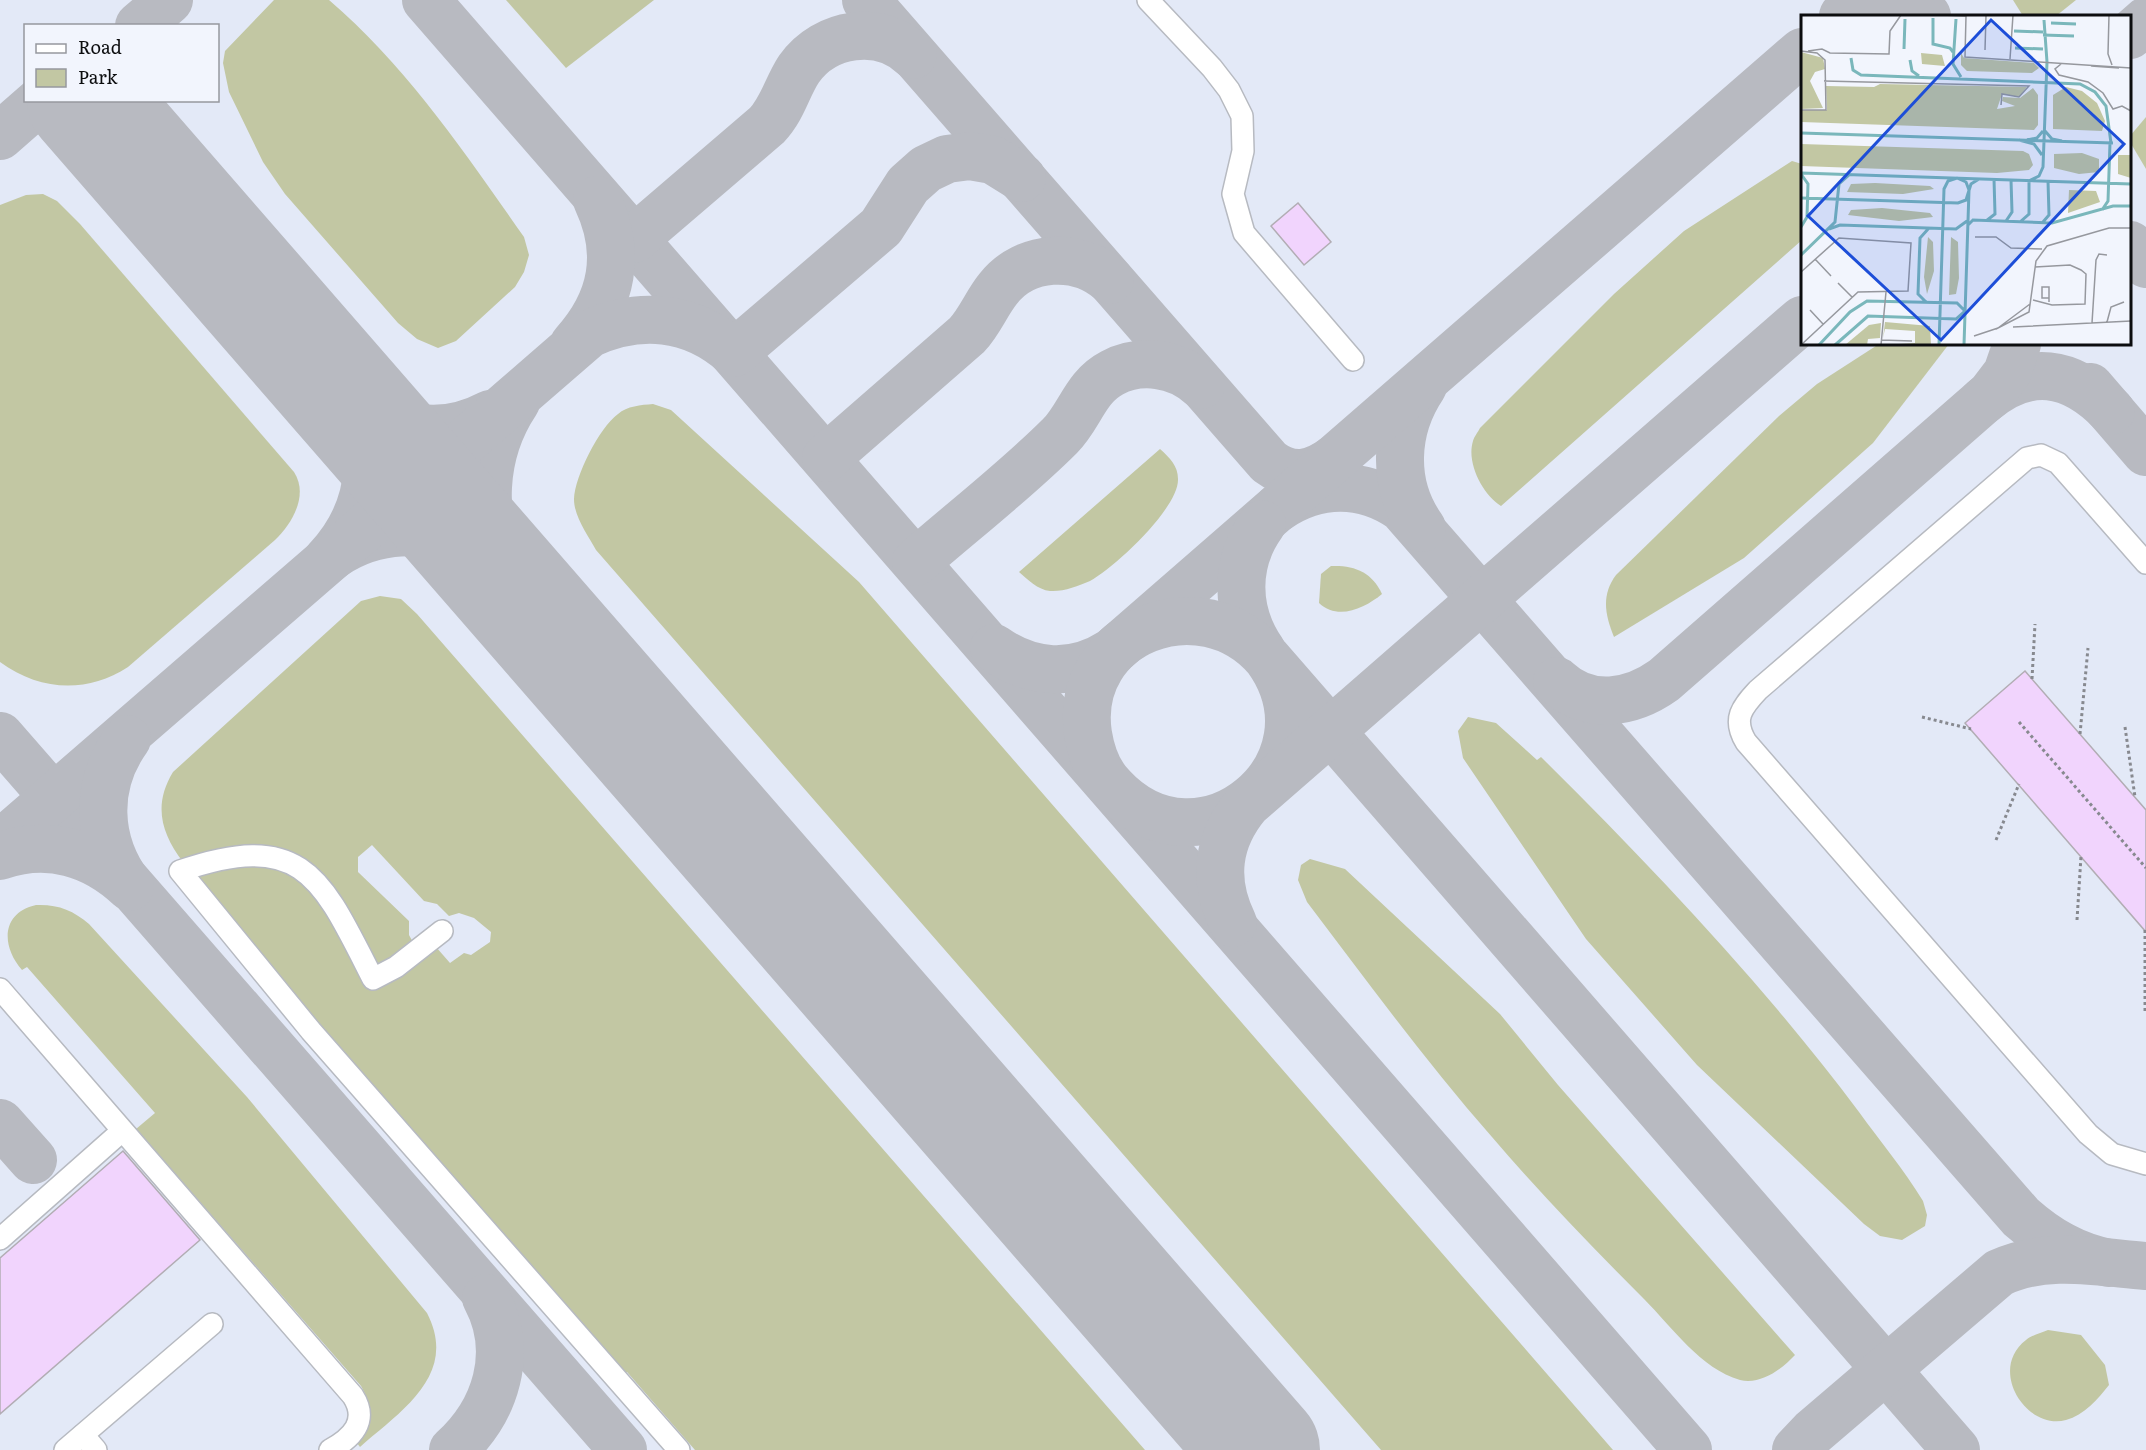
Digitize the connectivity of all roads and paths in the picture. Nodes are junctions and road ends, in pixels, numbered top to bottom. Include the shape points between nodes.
1 (1148, 0) edge
2 (1353, 360) dead end
3 (2146, 563) edge
4 (2035, 624) dead end
5 (2088, 648) dead end
6 (2032, 679) dead end
7 (1922, 717) dead end
8 (2019, 722) dead end
9 (2125, 727) dead end
10 (1971, 729) dead end
11 (2080, 734) dead end
12 (2019, 784) dead end
13 (2135, 797) dead end
14 (1996, 840) dead end
15 (2081, 856) dead end
16 (2146, 868) edge
17 (2077, 920) dead end
18 (2145, 930) edge
19 (442, 931) dead end
20 (0, 989) edge
21 (2145, 1011) edge
22 (122, 1131) junction
23 (2146, 1164) edge
24 (0, 1239) edge
25 (212, 1324) dead end
26 (89, 1443) edge
27 (65, 1450) edge
28 (330, 1450) edge
29 (679, 1450) edge

1 - 2 lane via 1212,68 1242,116 1243,151 1233,194 1244,233
3 - 23 lane via 2058,463 2041,455 2027,458 1758,690 1743,706 1739,721 1746,742 2088,1134 2112,1154
4 - 6 path
5 - 11 path
7 - 10 path
8 - 16 path
9 - 13 path
12 - 14 path
15 - 17 path
18 - 21 path
19 - 29 lane via 396,967 373,979 334,904 301,867 281,858 258,855 212,861 180,871 311,1031
20 - 22 lane
22 - 24 lane
22 - 28 lane via 353,1396 359,1412 357,1429
25 - 26 lane
26 - 27 lane

